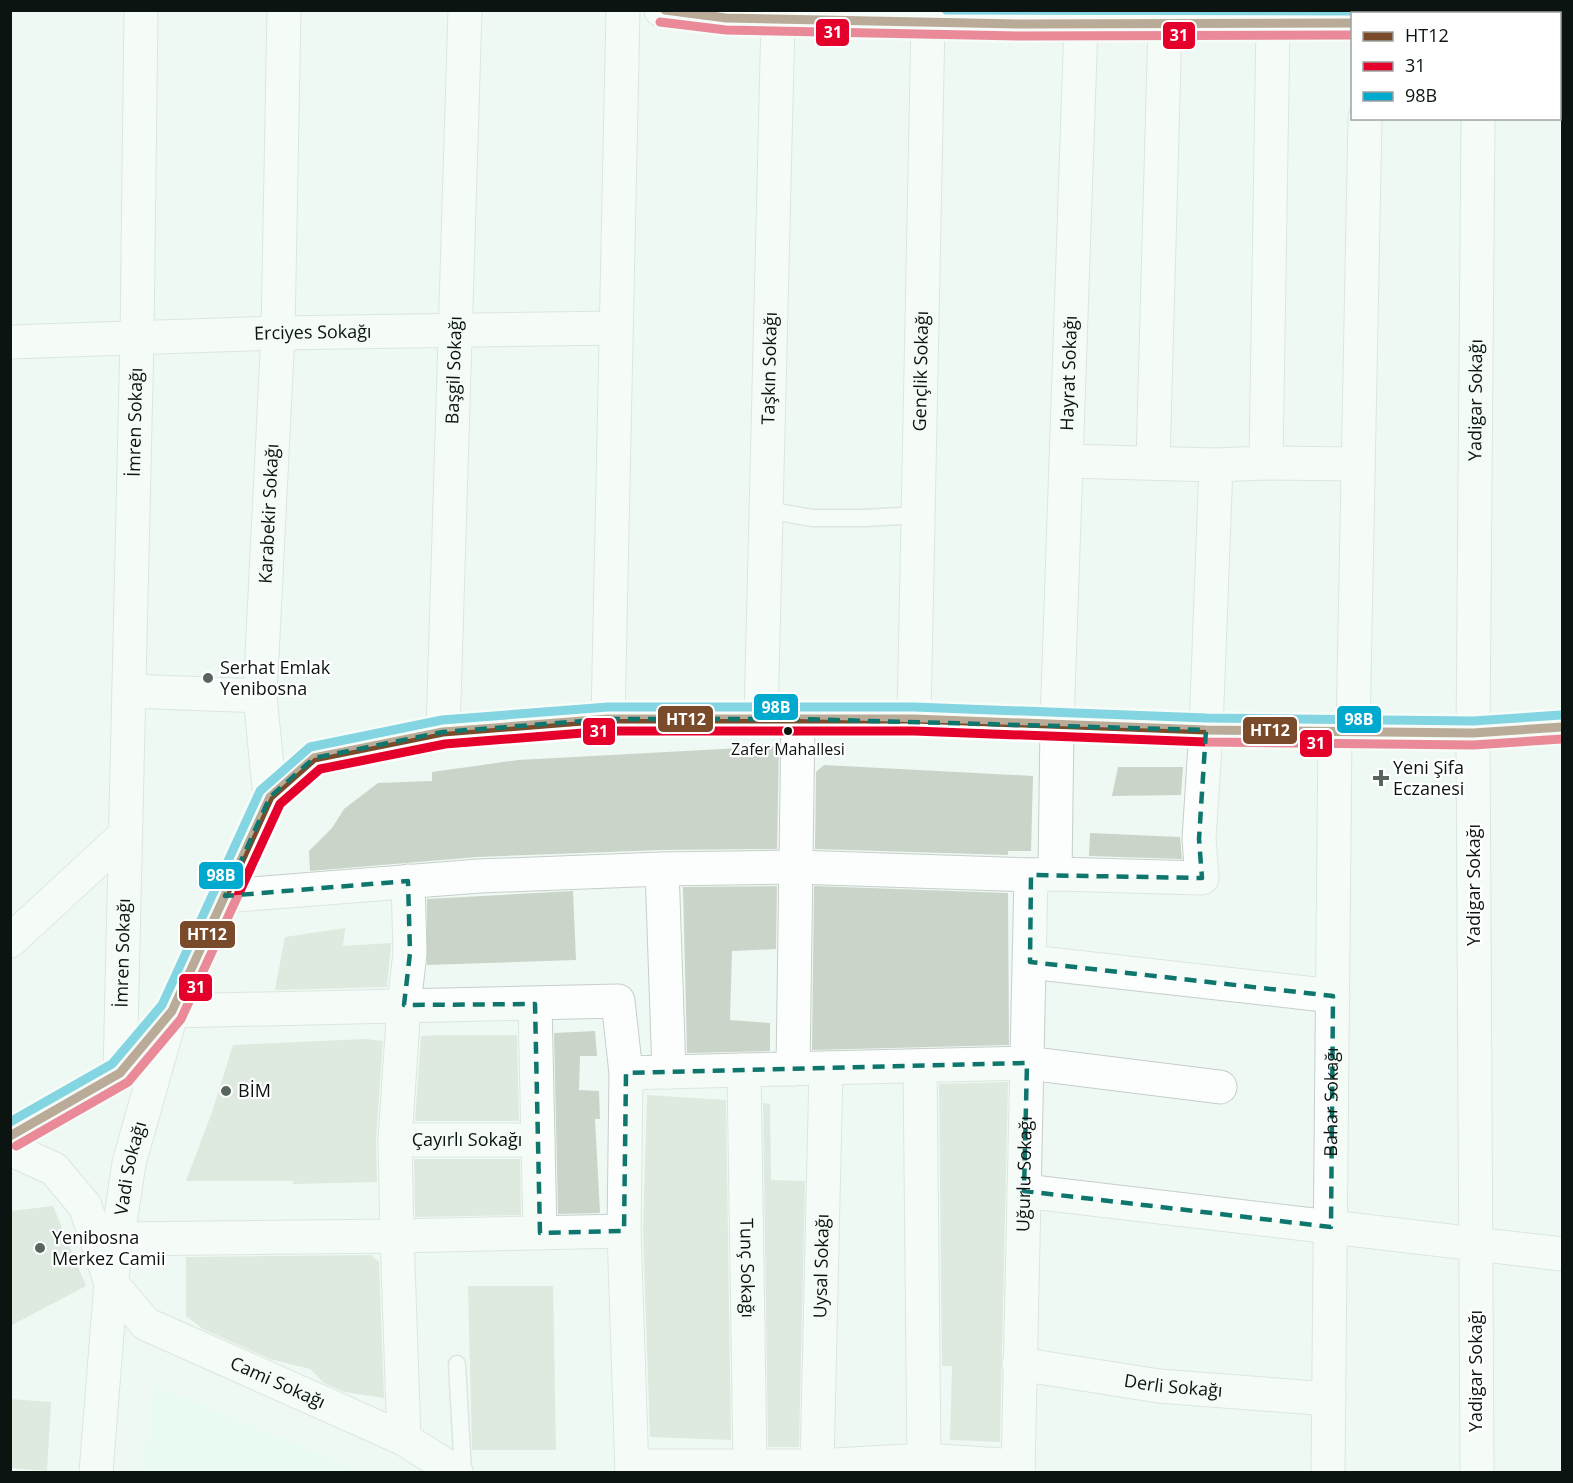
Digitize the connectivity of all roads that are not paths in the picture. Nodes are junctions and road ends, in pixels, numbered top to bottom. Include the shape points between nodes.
1 (141, 10) edge
2 (284, 10) edge
3 (465, 10) edge
4 (623, 10) edge
5 (661, 10) edge
6 (725, 14) edge
7 (860, 16) edge
8 (1018, 17) edge
9 (1164, 17) edge
10 (1234, 17) edge
11 (1317, 17) edge
12 (778, 19) junction
13 (928, 22) junction
14 (1351, 23) edge
15 (1081, 24) junction
16 (1273, 24) junction
17 (1365, 120) edge
18 (1478, 120) edge
19 (616, 328) junction
20 (455, 330) junction
21 (278, 333) junction
22 (137, 338) junction
23 (10, 342) edge
24 (1066, 460) junction
25 (1153, 462) junction
26 (1266, 463) junction
27 (1359, 464) junction
28 (1216, 465) junction
29 (766, 510) junction
30 (918, 515) junction
31 (129, 691) junction
32 (260, 696) junction
33 (608, 719) junction
34 (761, 719) junction
35 (798, 719) junction
36 (915, 719) junction
37 (1057, 724) junction
38 (1563, 727) edge
39 (1206, 730) junction
40 (1344, 731) junction
41 (443, 732) junction
42 (1473, 733) junction
43 (270, 797) junction
44 (126, 834) junction
45 (796, 867) junction
46 (662, 869) junction
47 (1043, 875) junction
48 (408, 881) junction
49 (225, 896) junction
50 (10, 941) edge
51 (1030, 962) junction
52 (1333, 996) junction
53 (667, 998) junction
54 (618, 1001) junction
55 (535, 1004) junction
56 (404, 1005) junction
57 (172, 1011) junction
58 (1027, 1063) junction
59 (920, 1066) junction
60 (826, 1068) junction
61 (793, 1069) junction
62 (744, 1070) junction
63 (669, 1072) junction
64 (120, 1073) junction
65 (626, 1073) junction
66 (1220, 1087) dead end
67 (10, 1136) edge
68 (395, 1140) junction
69 (538, 1140) junction
70 (10, 1149) edge
71 (1024, 1191) junction
72 (1331, 1227) junction
73 (624, 1231) junction
74 (540, 1233) junction
75 (397, 1236) junction
76 (117, 1239) junction
77 (1475, 1244) junction
78 (1563, 1254) edge
79 (111, 1283) junction
80 (457, 1364) dead end
81 (1019, 1364) junction
82 (1329, 1399) junction
83 (404, 1439) junction
84 (924, 1460) junction
85 (750, 1466) junction
86 (817, 1466) junction
87 (632, 1469) edge
88 (1018, 1469) edge
89 (96, 1473) edge
90 (456, 1473) edge
91 (463, 1473) edge
92 (1328, 1473) edge
93 (1477, 1473) edge

1 - 22 street, İmren Sokağı
2 - 21 street, Karabekir Sokağı
3 - 20 street, Başgil Sokağı
4 - 19 street
5 - 6 street
6 - 12 street
7 - 12 street
7 - 13 street
8 - 13 street
8 - 15 street
9 - 10 street
9 - 15 street
9 - 25 street
10 - 16 street
11 - 14 street
11 - 16 street
12 - 29 street, Taşkın Sokağı
13 - 30 street, Gençlik Sokağı
15 - 24 street, Hayrat Sokağı
16 - 26 street
17 - 27 street, Bahar Sokağı
18 - 42 street, Yadigar Sokağı
19 - 20 street, Erciyes Sokağı
19 - 33 street
20 - 21 street, Erciyes Sokağı
20 - 41 street, Başgil Sokağı
21 - 22 street, Erciyes Sokağı
21 - 32 street, Karabekir Sokağı
22 - 23 street, Erciyes Sokağı
22 - 31 street, İmren Sokağı
24 - 25 street
24 - 37 street, Hayrat Sokağı
25 - 28 street
26 - 27 street
26 - 28 street
27 - 40 street, Bahar Sokağı
28 - 39 street
29 - 30 lane via 812,519
29 - 34 street, Taşkın Sokağı
30 - 36 street, Gençlik Sokağı
31 - 32 street
31 - 44 street, İmren Sokağı
32 - 43 street, Karabekir Sokağı
33 - 34 street
33 - 41 street
34 - 35 street
35 - 36 street
35 - 45 street
36 - 37 street
37 - 39 street
37 - 47 street, Uğurlu Sokağı
38 - 42 street
39 - 40 street
39 - 47 street via 1199,839 1202,878
40 - 42 street
40 - 52 street, Bahar Sokağı
41 - 43 street via 314,758
42 - 77 street, Yadigar Sokağı
43 - 49 street
44 - 50 street
44 - 64 street, İmren Sokağı
45 - 46 street
45 - 47 street
45 - 61 street
46 - 48 street
46 - 53 street
47 - 51 street, Uğurlu Sokağı
48 - 49 street
48 - 56 street via 410,953
49 - 57 street
51 - 52 street
51 - 58 street, Uğurlu Sokağı
52 - 72 street, Bahar Sokağı
53 - 54 street
53 - 63 street
54 - 55 street
54 - 65 street
55 - 56 street
55 - 69 street, Çayırlı Sokağı
56 - 57 street
56 - 68 street
57 - 64 street
57 - 76 street, Vadi Sokağı via 129,1163
58 - 59 street
58 - 66 street
58 - 71 street, Uğurlu Sokağı
59 - 60 street
59 - 84 street
60 - 61 street
60 - 86 street, Uysal Sokağı
61 - 62 street
62 - 63 street
62 - 85 street, Tunç Sokağı
63 - 65 street
64 - 67 street
65 - 73 street
68 - 69 street, Çayırlı Sokağı
68 - 75 street
69 - 74 street, Çayırlı Sokağı
70 - 79 street via 54,1169 85,1206
71 - 72 street
71 - 81 street, Uğurlu Sokağı
72 - 77 street
72 - 82 street, Bahar Sokağı
73 - 74 street
73 - 87 street
74 - 75 street
75 - 76 street
75 - 83 street
76 - 79 street, Vadi Sokağı
77 - 78 street
77 - 93 street, Yadigar Sokağı
79 - 83 street, Cami Sokağı via 146,1324
79 - 89 street, Vadi Sokağı
80 - 91 lane
81 - 82 street, Derli Sokağı via 1159,1386
81 - 88 street, Uğurlu Sokağı
82 - 92 street, Bahar Sokağı
83 - 90 street, Cami Sokağı
84 - 86 street
84 - 88 street
85 - 86 street
85 - 87 street

